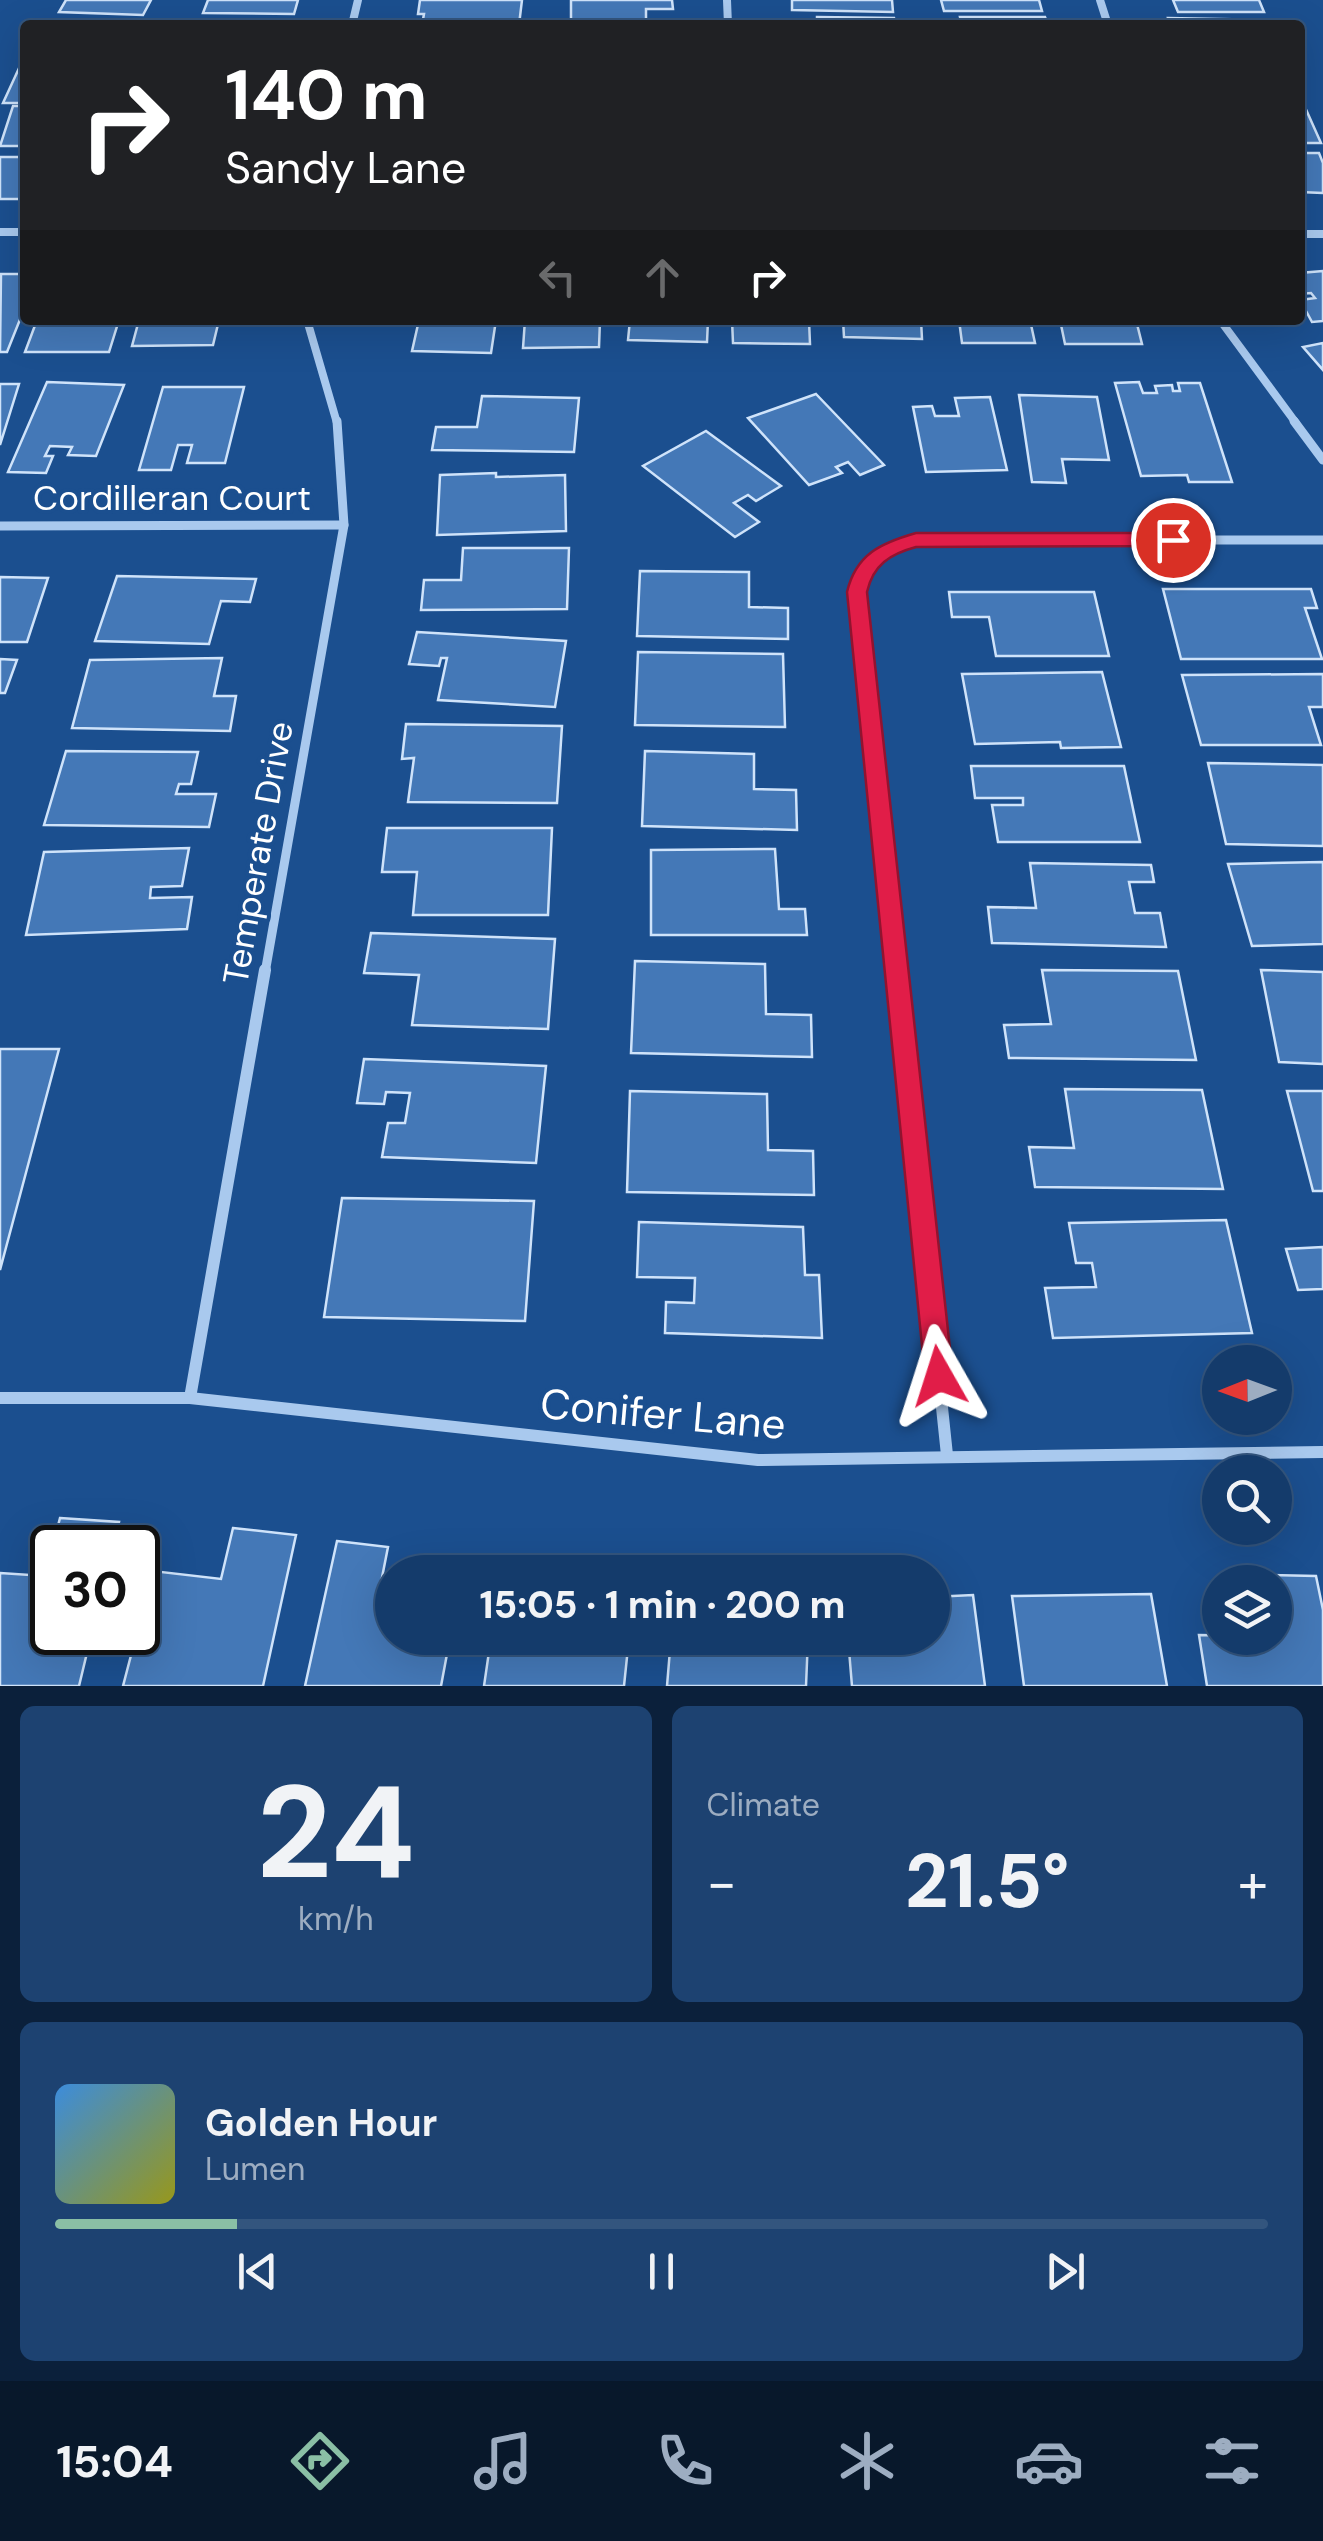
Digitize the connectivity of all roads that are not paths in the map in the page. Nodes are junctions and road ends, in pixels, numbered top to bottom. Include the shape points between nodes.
1 (308, 325) edge
2 (1224, 325) edge
3 (1323, 460) edge
4 (344, 525) junction
5 (0, 526) edge
6 (1323, 540) edge
7 (0, 1398) edge
8 (190, 1398) junction
9 (1323, 1452) edge
10 (947, 1455) junction

1 - 4 street, Temperate Drive via 338,411
2 - 3 street
4 - 5 street, Cordilleran Court
4 - 8 street, Temperate Drive
6 - 10 street via 916,540 892,546 861,574 857,592
7 - 8 street, Conifer Lane
8 - 10 street, Conifer Lane via 758,1460
9 - 10 street, Conifer Lane

